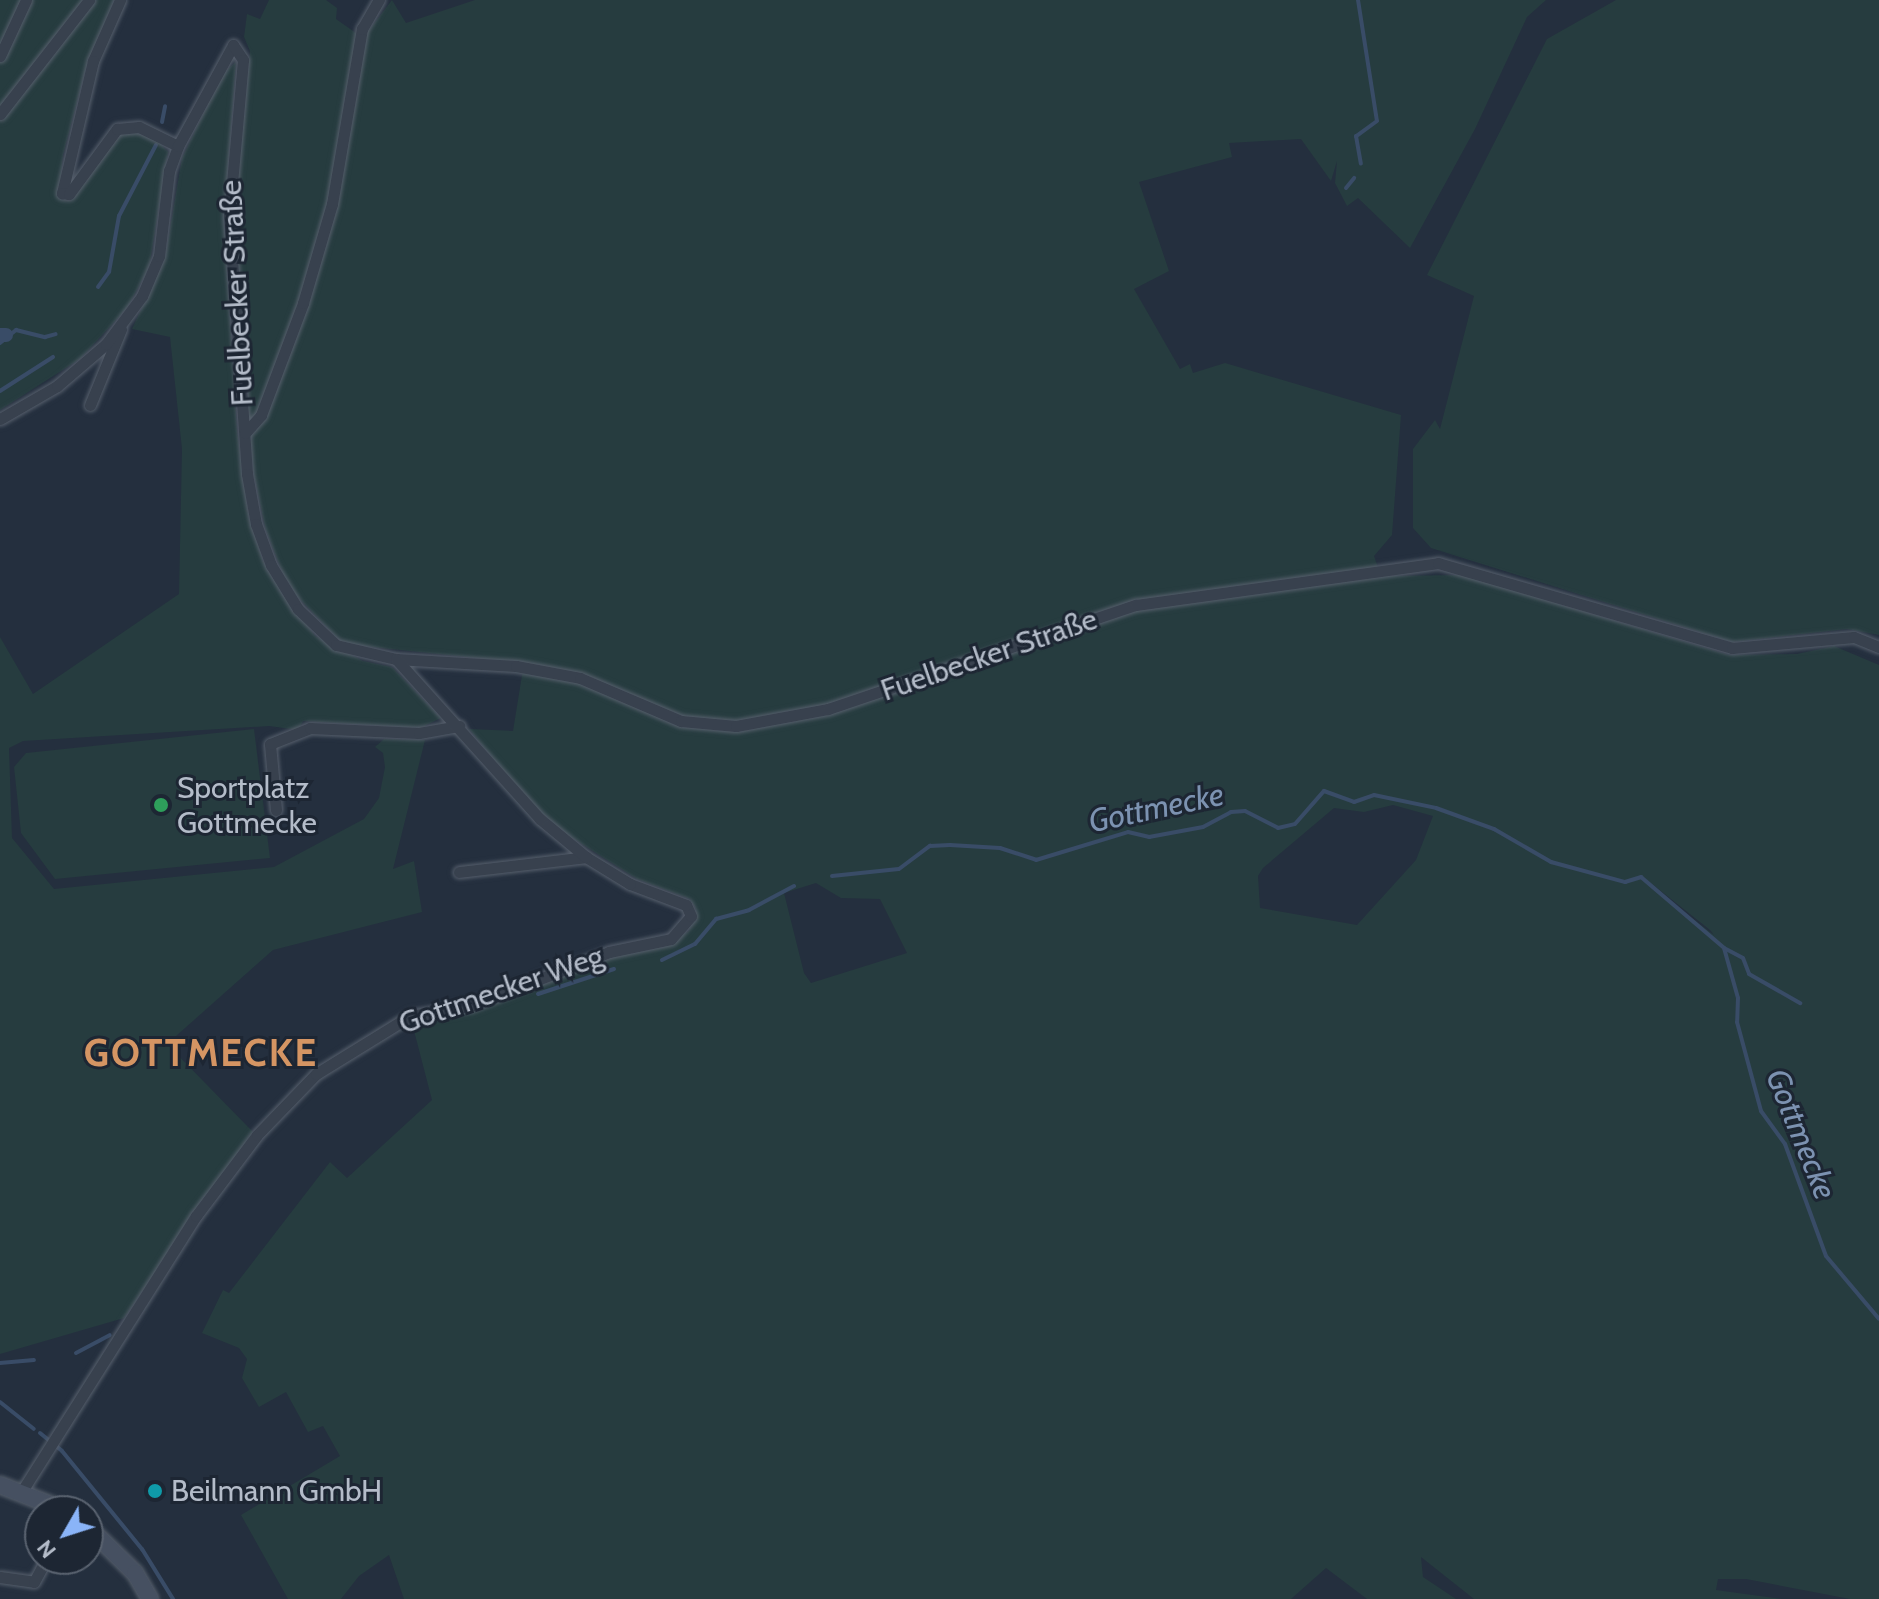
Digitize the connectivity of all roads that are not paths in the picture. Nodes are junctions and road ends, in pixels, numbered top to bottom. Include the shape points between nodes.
1 (26, 0) edge
2 (89, 0) edge
3 (120, 0) edge
4 (379, 0) edge
5 (0, 56) edge
6 (0, 114) edge
7 (178, 146) junction
8 (121, 329) junction
9 (90, 405) dead end
10 (0, 419) edge
11 (245, 433) junction
12 (1879, 647) edge
13 (396, 659) junction
14 (459, 726) junction
15 (276, 810) dead end
16 (586, 857) junction
17 (459, 872) dead end
18 (0, 1485) edge
19 (22, 1491) junction
20 (31, 1495) edge
21 (104, 1543) edge
22 (38, 1575) edge
23 (0, 1577) edge
24 (150, 1599) edge

1 - 5 street
2 - 6 street
3 - 7 street via 93,61 62,193 69,194 117,129 139,127
4 - 11 street, Fuelbecker Straße via 362,29 332,204 303,303 261,415
7 - 8 street, Fuelbecker Straße via 169,171 159,256
7 - 11 street, Fuelbecker Straße via 233,45 243,60 229,216
8 - 9 street
8 - 10 street, Fuelbecker Straße via 57,386
11 - 13 street, Fuelbecker Straße via 256,524 283,587 336,645
12 - 13 street, Fuelbecker Straße via 1854,637 1732,648 1438,563 1136,605 828,709 736,726 681,721 580,678 516,666
13 - 14 street, Gottmecker Weg
14 - 15 street via 419,733 310,728 270,744
14 - 16 street, Gottmecker Weg via 513,793
16 - 17 street
16 - 19 street, Gottmecker Weg via 630,884 686,905 691,916 671,939 609,952 470,1006 410,1016 316,1074 257,1135 196,1216
18 - 19 main road
19 - 20 main road
21 - 24 main road via 135,1573
22 - 23 street via 34,1582

